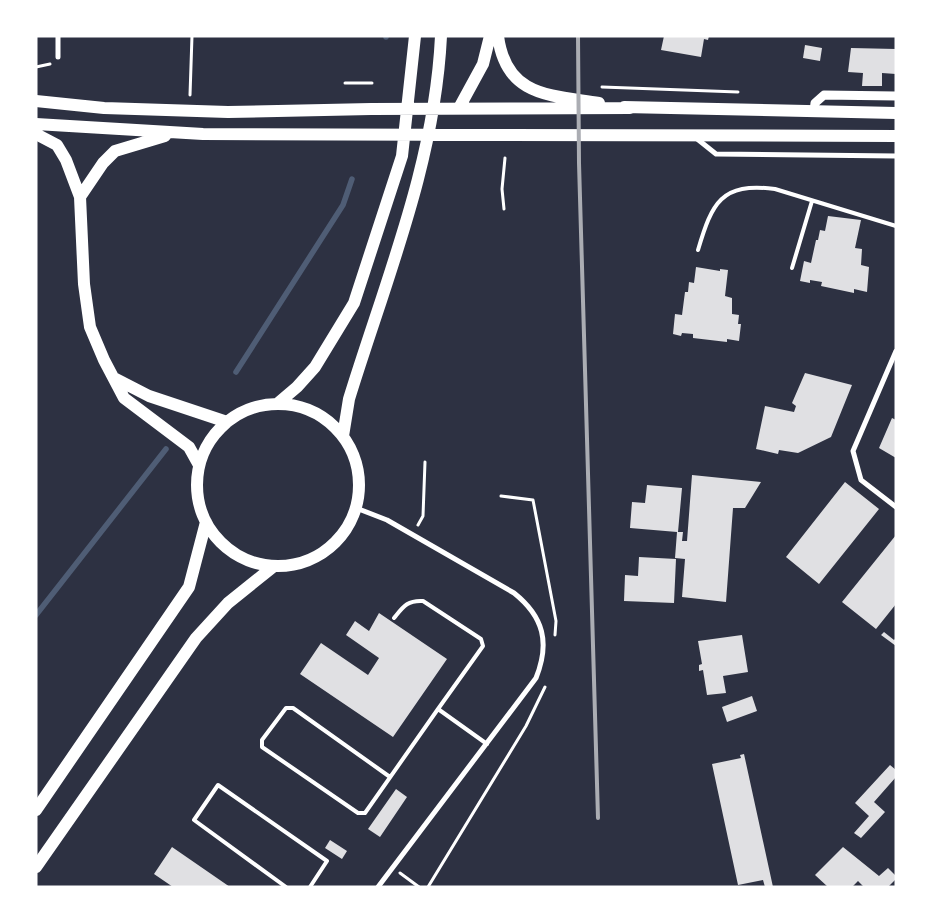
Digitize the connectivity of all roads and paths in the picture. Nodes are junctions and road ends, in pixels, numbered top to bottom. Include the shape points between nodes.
1 (58, 36) edge
2 (192, 36) edge
3 (415, 36) edge
4 (441, 36) edge
5 (490, 36) edge
6 (498, 36) edge
7 (58, 56) dead end
8 (345, 83) dead end
9 (372, 83) dead end
10 (610, 87) dead end
11 (744, 92) dead end
12 (199, 95) dead end
13 (896, 96) edge
14 (36, 101) edge
15 (551, 103) junction
16 (459, 108) junction
17 (814, 112) junction
18 (896, 113) edge
19 (36, 124) edge
20 (176, 133) junction
21 (36, 134) edge
22 (694, 136) junction
23 (896, 136) edge
24 (896, 156) edge
25 (505, 158) dead end
26 (80, 197) junction
27 (812, 200) junction
28 (504, 209) dead end
29 (896, 226) edge
30 (698, 250) dead end
31 (792, 268) dead end
32 (896, 351) edge
33 (114, 378) junction
34 (277, 404) junction
35 (227, 422) junction
36 (343, 436) junction
37 (425, 462) dead end
38 (199, 465) junction
39 (501, 496) dead end
40 (896, 507) edge
41 (356, 508) junction
42 (206, 522) junction
43 (417, 528) dead end
44 (274, 566) junction
45 (394, 618) dead end
46 (554, 640) dead end
47 (547, 684) dead end
48 (438, 709) junction
49 (487, 744) junction
50 (390, 777) junction
51 (36, 810) edge
52 (36, 867) edge
53 (400, 872) dead end
54 (286, 887) edge
55 (310, 887) edge
56 (378, 887) edge
57 (419, 887) edge
58 (428, 887) edge

1 - 7 street
2 - 12 path via 189,95
3 - 34 main road via 402,156 354,303 311,371
4 - 36 main road via 439,78 424,163 349,399
5 - 16 main road via 483,64
6 - 15 main road via 500,52 515,78
8 - 9 path
10 - 11 path
13 - 17 street via 824,95 815,103
14 - 16 main road via 104,108 228,112
15 - 16 main road
15 - 17 main road
17 - 18 main road
19 - 20 main road
20 - 22 main road
20 - 26 main road via 115,151
21 - 26 main road via 57,145
22 - 23 main road
22 - 24 street via 716,154
25 - 28 path
26 - 33 main road via 84,284 90,328
27 - 29 lane
27 - 30 lane via 775,189 739,189 717,202
27 - 31 lane
32 - 40 street via 853,451 861,480
33 - 35 main road via 158,400
33 - 38 main road via 124,398 189,447
34 - 35 main road via 242,412
34 - 36 main road via 313,412
35 - 38 main road via 209,441
36 - 41 main road via 358,471
37 - 43 path via 423,516
38 - 42 main road via 199,504
39 - 46 path via 533,500 556,621
41 - 44 main road via 335,543 318,556 299,563
41 - 49 street via 387,520 514,593 533,609 543,647 536,678
42 - 44 main road via 219,541 237,555 258,564
42 - 51 main road via 189,587
44 - 52 main road via 228,603 196,638
45 - 48 lane via 406,604 413,600 423,601 482,639 483,646
47 - 58 path via 526,726
48 - 49 lane
48 - 50 lane
49 - 56 street
50 - 50 lane via 365,813 358,814 262,747 262,740 286,708 293,708
53 - 57 path
54 - 55 lane via 194,820 218,785 327,861

